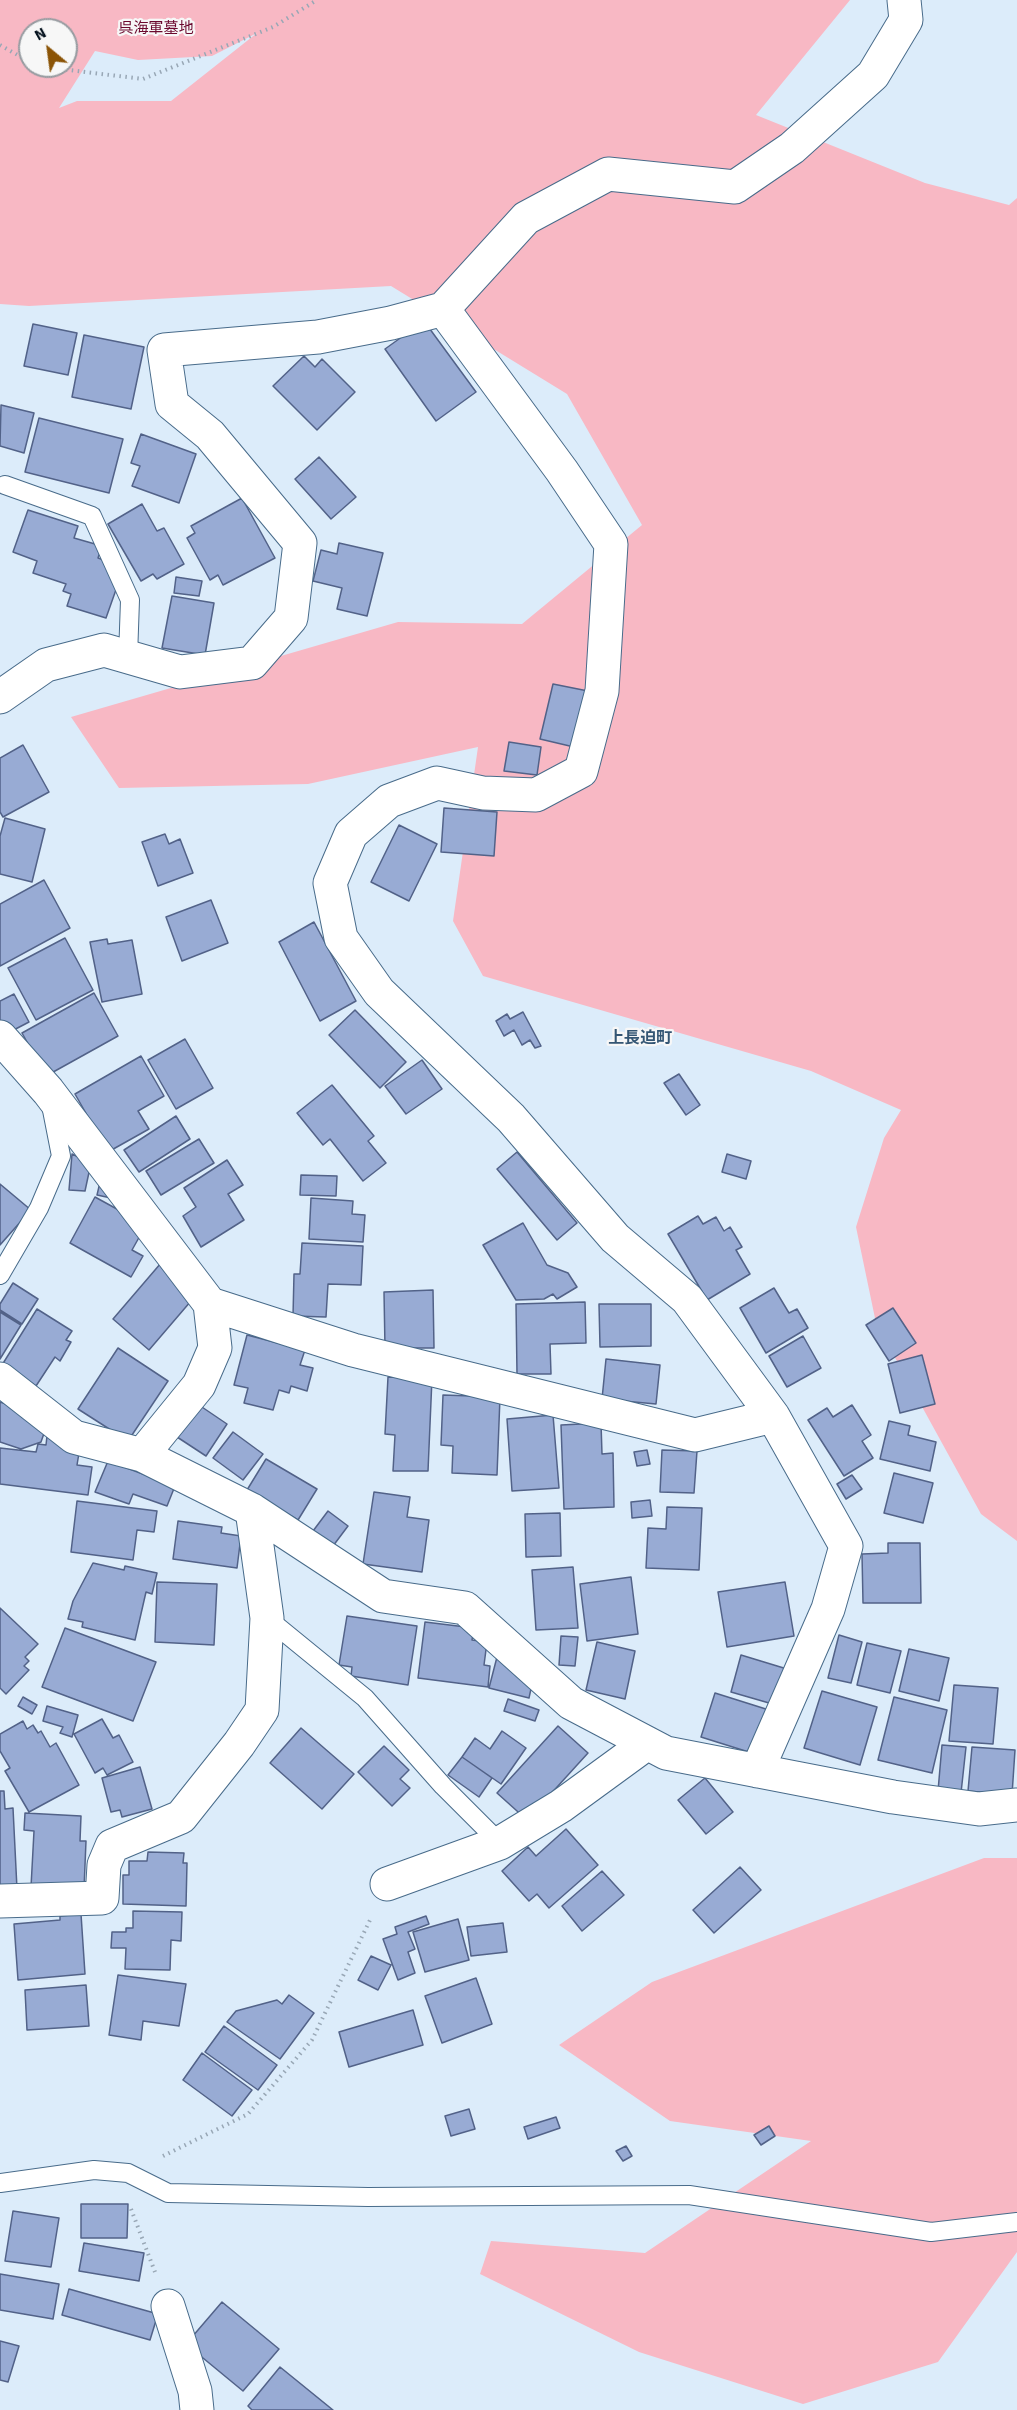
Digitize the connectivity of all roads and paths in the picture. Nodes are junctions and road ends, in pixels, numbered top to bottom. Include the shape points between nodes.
1 (317, 0) edge
2 (904, 0) edge
3 (0, 45) edge
4 (18, 55) edge
5 (78, 71) edge
6 (443, 309) junction
7 (5, 485) dead end
8 (128, 657) junction
9 (0, 697) edge
10 (0, 1037) edge
11 (48, 1091) junction
12 (0, 1275) edge
13 (210, 1304) junction
14 (0, 1379) edge
15 (773, 1416) junction
16 (142, 1455) junction
17 (252, 1510) junction
18 (267, 1618) junction
19 (646, 1743) junction
20 (757, 1771) junction
21 (1017, 1805) edge
22 (500, 1843) junction
23 (387, 1884) joint
24 (0, 1901) edge
25 (128, 2173) junction
26 (0, 2183) edge
27 (1017, 2222) edge
28 (168, 2306) joint
29 (197, 2410) edge

1 - 5 path via 273,27 143,79
2 - 6 street via 906,20 873,75 792,148 735,187 608,174 526,218
3 - 4 path
6 - 8 street via 318,337 164,350 172,404 210,435 300,543 291,618 252,663 180,672
6 - 15 street via 611,544 602,691 581,771 536,795 483,793 437,783 389,801 351,834 330,883 341,938 379,992 511,1118 615,1238 687,1299
7 - 8 lane via 92,516 130,600
8 - 9 street via 104,650 46,664
10 - 11 street
11 - 12 lane via 61,1156 39,1208
11 - 13 street
13 - 15 street via 353,1350 695,1435
13 - 16 street via 215,1348 199,1385
14 - 16 street via 74,1437
15 - 20 street via 846,1546 828,1609
16 - 17 street
17 - 18 street
17 - 19 street via 383,1596 465,1608 571,1703
18 - 22 lane via 365,1698
18 - 24 street via 262,1710 181,1817 112,1846 104,1865 102,1898
19 - 20 street via 666,1754
19 - 22 street via 561,1806
20 - 21 street via 979,1809
22 - 23 street
23 - 25 path via 312,2040 248,2114
25 - 26 lane via 94,2170
25 - 27 lane via 168,2193 368,2197 689,2195 931,2232
25 - 28 path via 128,2201
28 - 29 street via 195,2391

